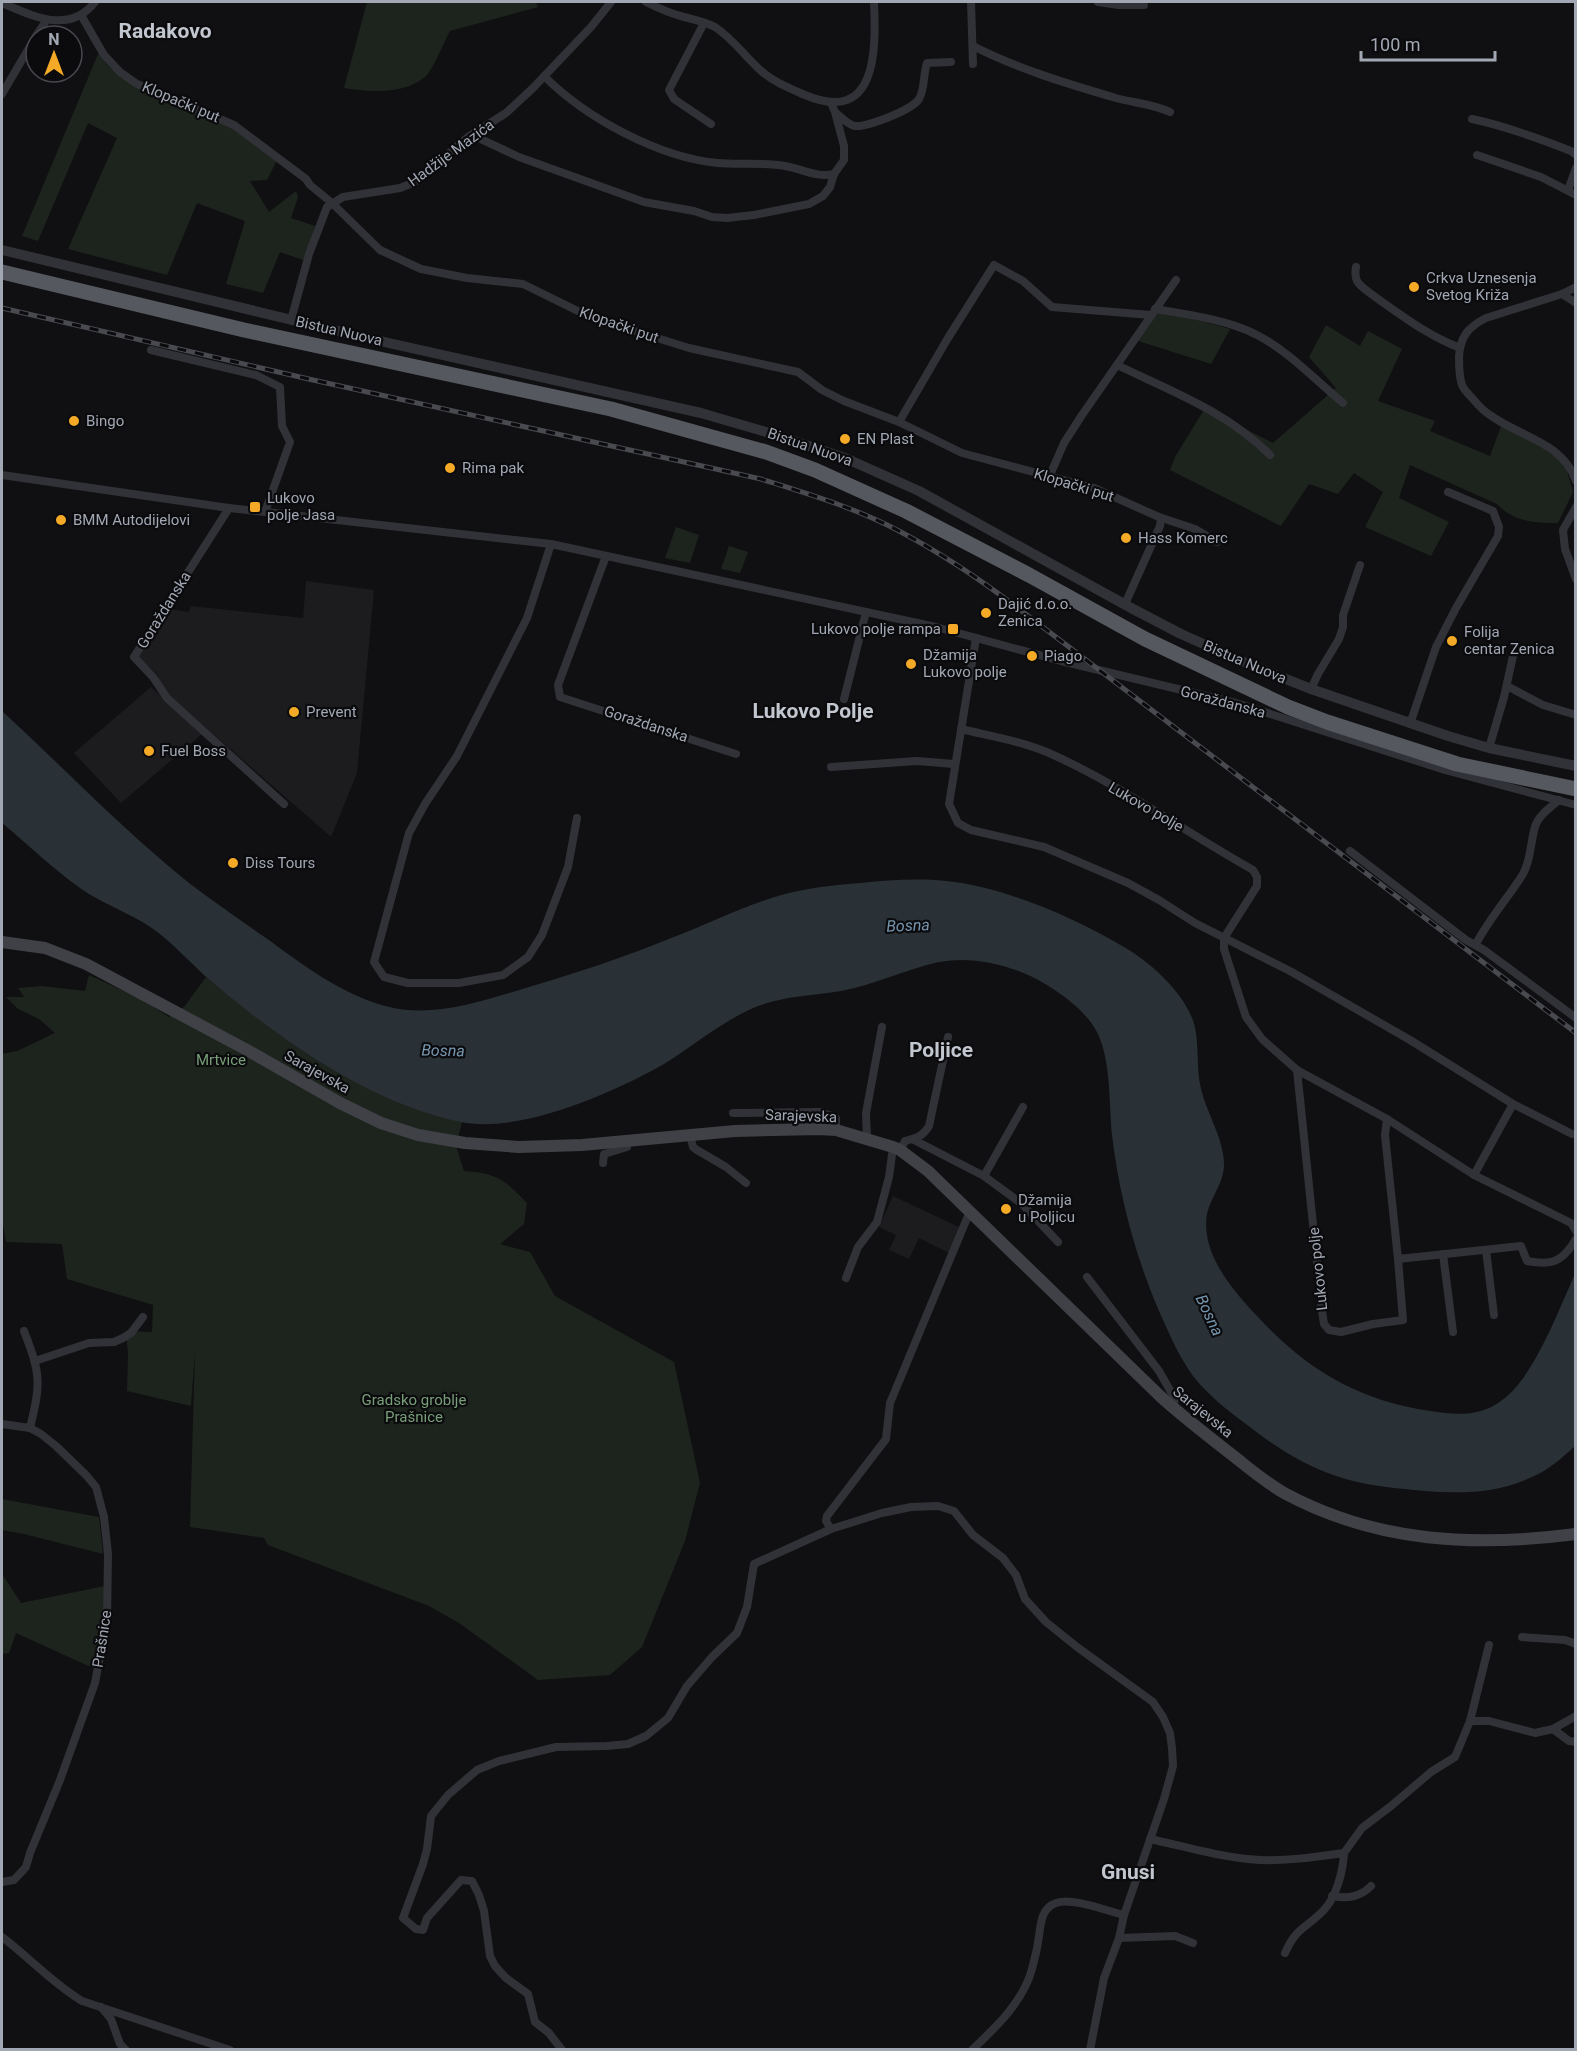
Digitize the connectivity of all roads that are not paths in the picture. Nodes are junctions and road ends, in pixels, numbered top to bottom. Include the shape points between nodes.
1 (95, 2) edge
2 (611, 2) edge
3 (646, 2) edge
4 (874, 2) edge
5 (971, 2) edge
6 (1098, 2) edge
7 (2, 3) edge
8 (1144, 5) dead end
9 (81, 15) junction
10 (46, 21) junction
11 (704, 22) junction
12 (44, 24) edge
13 (973, 46) junction
14 (24, 56) edge
15 (951, 62) dead end
16 (974, 64) dead end
17 (544, 76) junction
18 (2, 94) edge
19 (831, 103) junction
20 (836, 112) junction
21 (1170, 112) dead end
22 (1472, 119) dead end
23 (711, 123) dead end
24 (472, 135) junction
25 (1477, 155) dead end
26 (1575, 155) edge
27 (1575, 168) edge
28 (834, 174) junction
29 (1572, 192) edge
30 (332, 202) junction
31 (2, 250) edge
32 (1356, 267) dead end
33 (2, 272) edge
34 (1176, 280) dead end
35 (1575, 287) edge
36 (1562, 294) junction
37 (1575, 303) edge
38 (1153, 312) junction
39 (291, 320) junction
40 (1460, 348) junction
41 (151, 350) dead end
42 (1117, 364) junction
43 (1343, 403) dead end
44 (899, 422) junction
45 (1270, 454) dead end
46 (2, 475) edge
47 (1050, 475) junction
48 (1575, 481) edge
49 (1448, 492) dead end
50 (1575, 507) edge
51 (229, 508) junction
52 (265, 512) junction
53 (1161, 518) junction
54 (1217, 542) dead end
55 (551, 544) junction
56 (606, 556) junction
57 (1360, 565) dead end
58 (1575, 579) edge
59 (1125, 604) junction
60 (866, 612) junction
61 (976, 638) junction
62 (1513, 656) dead end
63 (1507, 686) junction
64 (1311, 689) junction
65 (844, 699) dead end
66 (1575, 715) edge
67 (1410, 724) junction
68 (961, 729) junction
69 (1489, 748) junction
70 (736, 754) dead end
71 (954, 764) junction
72 (1575, 766) edge
73 (831, 767) dead end
74 (1575, 789) edge
75 (1559, 800) junction
76 (284, 804) dead end
77 (1575, 805) edge
78 (577, 818) dead end
79 (1350, 851) dead end
80 (1224, 938) junction
81 (2, 942) edge
82 (1476, 944) junction
83 (1575, 1018) edge
84 (882, 1027) dead end
85 (948, 1037) dead end
86 (1297, 1070) junction
87 (1513, 1104) junction
88 (1023, 1107) dead end
89 (733, 1113) dead end
90 (1387, 1119) junction
91 (836, 1131) junction
92 (1572, 1134) dead end
93 (690, 1136) junction
94 (867, 1139) junction
95 (914, 1140) junction
96 (628, 1141) junction
97 (896, 1148) junction
98 (603, 1163) dead end
99 (1474, 1174) junction
100 (984, 1176) junction
101 (746, 1183) dead end
102 (970, 1211) junction
103 (1575, 1231) edge
104 (1575, 1239) edge
105 (1058, 1242) dead end
106 (1485, 1250) junction
107 (1443, 1254) junction
108 (1398, 1259) junction
109 (1087, 1277) dead end
110 (846, 1278) dead end
111 (1494, 1315) dead end
112 (143, 1317) dead end
113 (24, 1330) dead end
114 (1453, 1332) dead end
115 (35, 1361) junction
116 (1173, 1408) junction
117 (2, 1424) edge
118 (30, 1428) junction
119 (831, 1529) junction
120 (1575, 1534) edge
121 (1522, 1637) dead end
122 (1575, 1644) edge
123 (1489, 1645) dead end
124 (1575, 1716) edge
125 (1470, 1721) junction
126 (1553, 1729) junction
127 (1575, 1743) edge
128 (1150, 1839) junction
129 (1344, 1853) junction
130 (2, 1882) edge
131 (1371, 1886) dead end
132 (1332, 1896) junction
133 (1124, 1915) junction
134 (2, 1937) edge
135 (1119, 1938) junction
136 (1192, 1942) dead end
137 (1285, 1953) dead end
138 (100, 2006) junction
139 (126, 2049) edge
140 (230, 2049) edge
141 (562, 2049) edge
142 (972, 2049) edge
143 (1090, 2049) edge

1 - 9 street
2 - 17 street, Hadžije Mazića
3 - 11 street
4 - 19 street via 875,39 869,76 857,94
5 - 13 street
6 - 8 street
7 - 10 street
9 - 10 street
9 - 30 street, Klopački put via 104,55 120,72 137,84 234,125
10 - 12 street
11 - 19 street via 728,36 774,81
11 - 23 street via 669,90 674,99
13 - 16 street
13 - 21 street via 1036,73
14 - 18 street
15 - 20 street via 927,63 923,89 913,106 869,125 853,126
17 - 24 street, Hadžije Mazića via 506,113
17 - 28 street via 588,113 672,153 715,163 786,166 814,175
19 - 20 street
20 - 28 street via 844,160
22 - 26 street via 1497,124
24 - 28 street via 519,157 644,202 712,217 754,215 809,204 823,196
24 - 30 street, Hadžije Mazića via 415,182
25 - 29 street
27 - 29 street
30 - 39 street via 319,222
30 - 44 street, Klopački put via 380,250 422,269 523,284 590,318 689,348 798,372 822,390
31 - 39 street, Bistua Nuova
32 - 40 street via 1358,283 1365,289 1415,326
33 - 74 highway via 244,330 611,409 766,452 906,512 1145,639 1288,707 1457,764
34 - 38 street
35 - 36 street
36 - 37 street
36 - 40 street via 1474,324 1465,333
38 - 42 street
38 - 43 street via 1255,333
38 - 44 street via 1052,307 1023,281 994,265
39 - 59 street, Bistua Nuova via 701,413 834,454 919,490
40 - 48 street via 1462,384 1469,395 1489,415 1551,449 1567,465
41 - 52 street via 256,375 280,387 282,426 290,442
42 - 45 street via 1205,406
42 - 47 street via 1064,443
44 - 47 street, Klopački put via 962,453
46 - 51 street, Goraždanska
47 - 53 street, Klopački put
49 - 67 street via 1493,511 1498,536 1436,647
50 - 58 street via 1563,530
51 - 52 street, Goraždanska
51 - 76 street, Goraždanska via 134,657 167,698
52 - 55 street, Goraždanska
53 - 54 street, Klopački put via 1195,529
53 - 59 street
55 - 56 street, Goraždanska
55 - 78 street via 527,618 458,756 409,832 375,962 384,977 408,983 459,983 503,975 528,957 542,935 568,867
56 - 60 street, Goraždanska
56 - 70 street, Goraždanska via 558,685 560,697
57 - 64 street via 1342,615 1339,639
59 - 64 street, Bistua Nuova via 1181,634
60 - 61 street, Goraždanska
60 - 65 street
61 - 68 street
61 - 75 street, Goraždanska via 1236,703 1445,770
62 - 63 street
63 - 66 street
63 - 69 street
64 - 67 street, Bistua Nuova
67 - 69 street, Bistua Nuova
68 - 71 street
68 - 80 street, Lukovo polje via 1050,753 1253,870 1257,886
69 - 72 street, Bistua Nuova
71 - 73 street via 917,761
71 - 80 street via 949,804 958,823 971,830 1044,847 1096,869
75 - 77 street, Goraždanska
75 - 82 street via 1541,816 1524,872
79 - 82 street
80 - 86 street via 1246,1017 1262,1039
80 - 87 street via 1298,975
81 - 96 main road, Sarajevska via 45,948 86,964 340,1103 418,1135 519,1147
82 - 83 street
84 - 94 street via 866,1113
85 - 95 street via 929,1126
86 - 90 street
86 - 108 street, Lukovo polje via 1322,1311 1329,1330 1341,1332 1403,1320
87 - 92 street
87 - 99 street
88 - 100 street
89 - 91 street via 821,1112 836,1118
90 - 99 street
90 - 108 street, Lukovo polje via 1385,1135
91 - 93 main road, Sarajevska via 775,1129
91 - 94 main road, Sarajevska
93 - 96 main road, Sarajevska
93 - 101 street via 693,1147
94 - 97 main road, Sarajevska
95 - 97 street
95 - 100 street
96 - 98 street via 627,1147 604,1154
97 - 102 main road, Sarajevska via 928,1171
97 - 110 street via 877,1222 858,1248
99 - 103 street via 1571,1223
100 - 105 street via 1022,1204
102 - 116 main road, Sarajevska
102 - 119 street via 890,1403 886,1439 827,1516
104 - 106 street via 1558,1261 1527,1261 1521,1246
106 - 107 street
106 - 111 street
107 - 108 street
107 - 114 street
109 - 116 street via 1159,1371 1175,1399
112 - 115 street via 131,1333 114,1342 89,1343
113 - 115 street
115 - 118 street via 38,1392
116 - 120 main road, Sarajevska via 1257,1476 1332,1515 1426,1538 1497,1540
117 - 118 street, Prašnice
118 - 130 street, Prašnice via 57,1446 96,1487 108,1554 107,1620 95,1683 26,1867 14,1880
119 - 128 street via 911,1508 938,1506 954,1511 973,1535 1003,1558 1016,1575 1025,1599 1046,1622 1153,1702 1170,1733 1173,1766
119 - 141 street via 754,1564 747,1606 737,1633 687,1686 668,1718 646,1736 628,1744 556,1747 499,1761 477,1770 431,1816 423,1864 403,1917 416,1929 423,1929 427,1918 461,1880 472,1881 484,1911 495,1966 528,1995 535,2022
121 - 122 street
123 - 125 street
124 - 126 street
125 - 126 street via 1488,1720 1535,1733
125 - 129 street via 1455,1757 1362,1828
126 - 127 street
128 - 129 street via 1260,1860 1297,1860
128 - 133 street
129 - 132 street
131 - 132 street via 1363,1894
132 - 137 street via 1325,1910 1290,1941
133 - 135 street
133 - 142 street via 1066,1902 1046,1909 1028,1983
134 - 138 street via 62,1989
135 - 136 street via 1175,1936
135 - 143 street via 1104,1978
138 - 139 street
138 - 140 street

